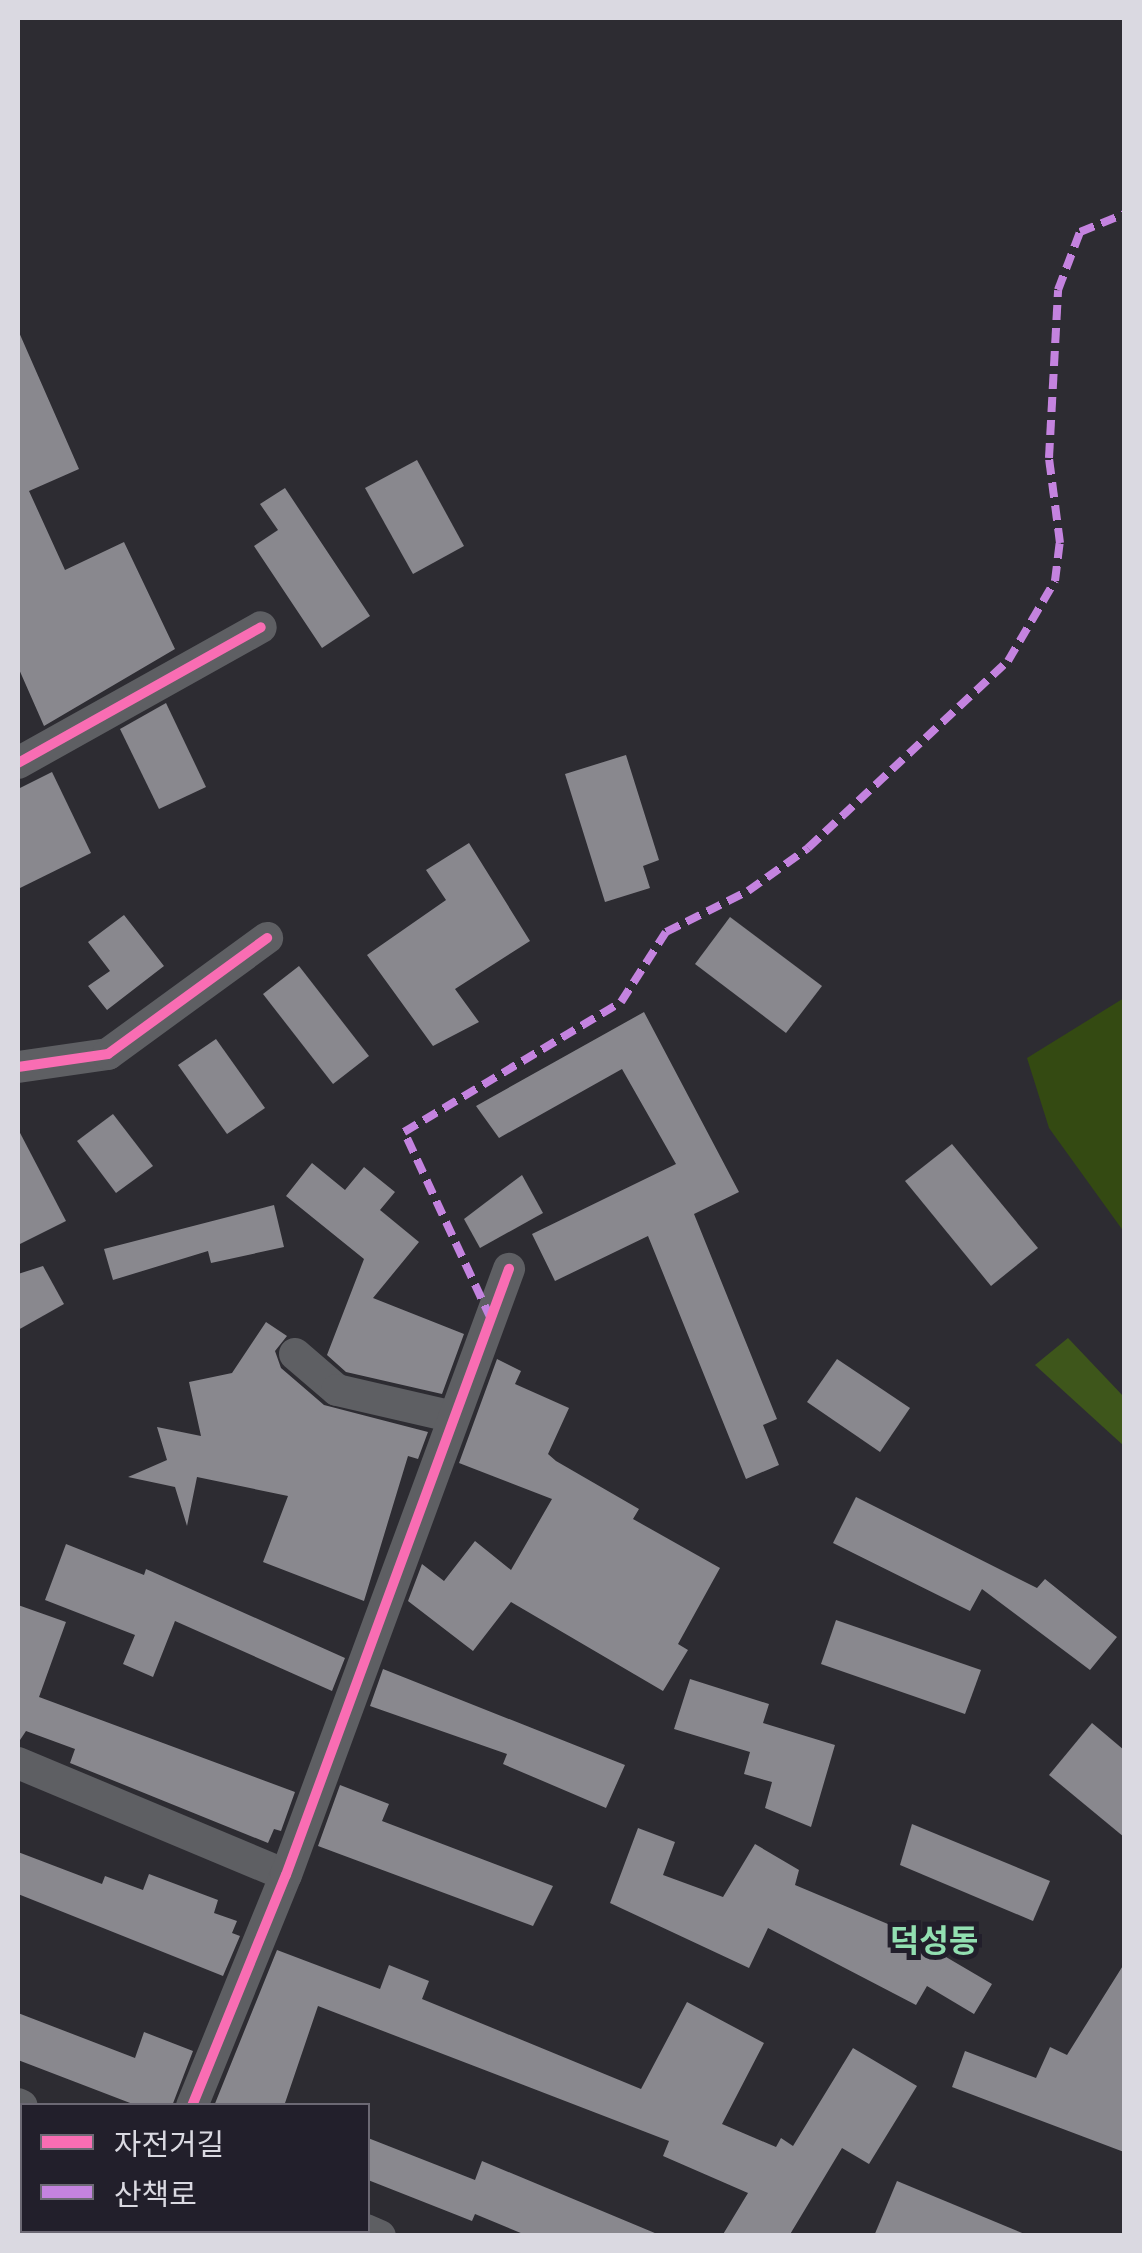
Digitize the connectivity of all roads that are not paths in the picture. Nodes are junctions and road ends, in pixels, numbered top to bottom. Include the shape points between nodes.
1 (261, 627) dead end
2 (18, 763) edge
3 (267, 938) dead end
4 (18, 1067) edge
5 (508, 1270) dead end
6 (294, 1354) dead end
7 (454, 1416) junction
8 (18, 1763) edge
9 (286, 1876) junction
10 (193, 2103) edge

1 - 2 street
3 - 4 street via 108,1054
5 - 7 street
6 - 7 street via 337,1390
7 - 9 street
8 - 9 street
9 - 10 street

